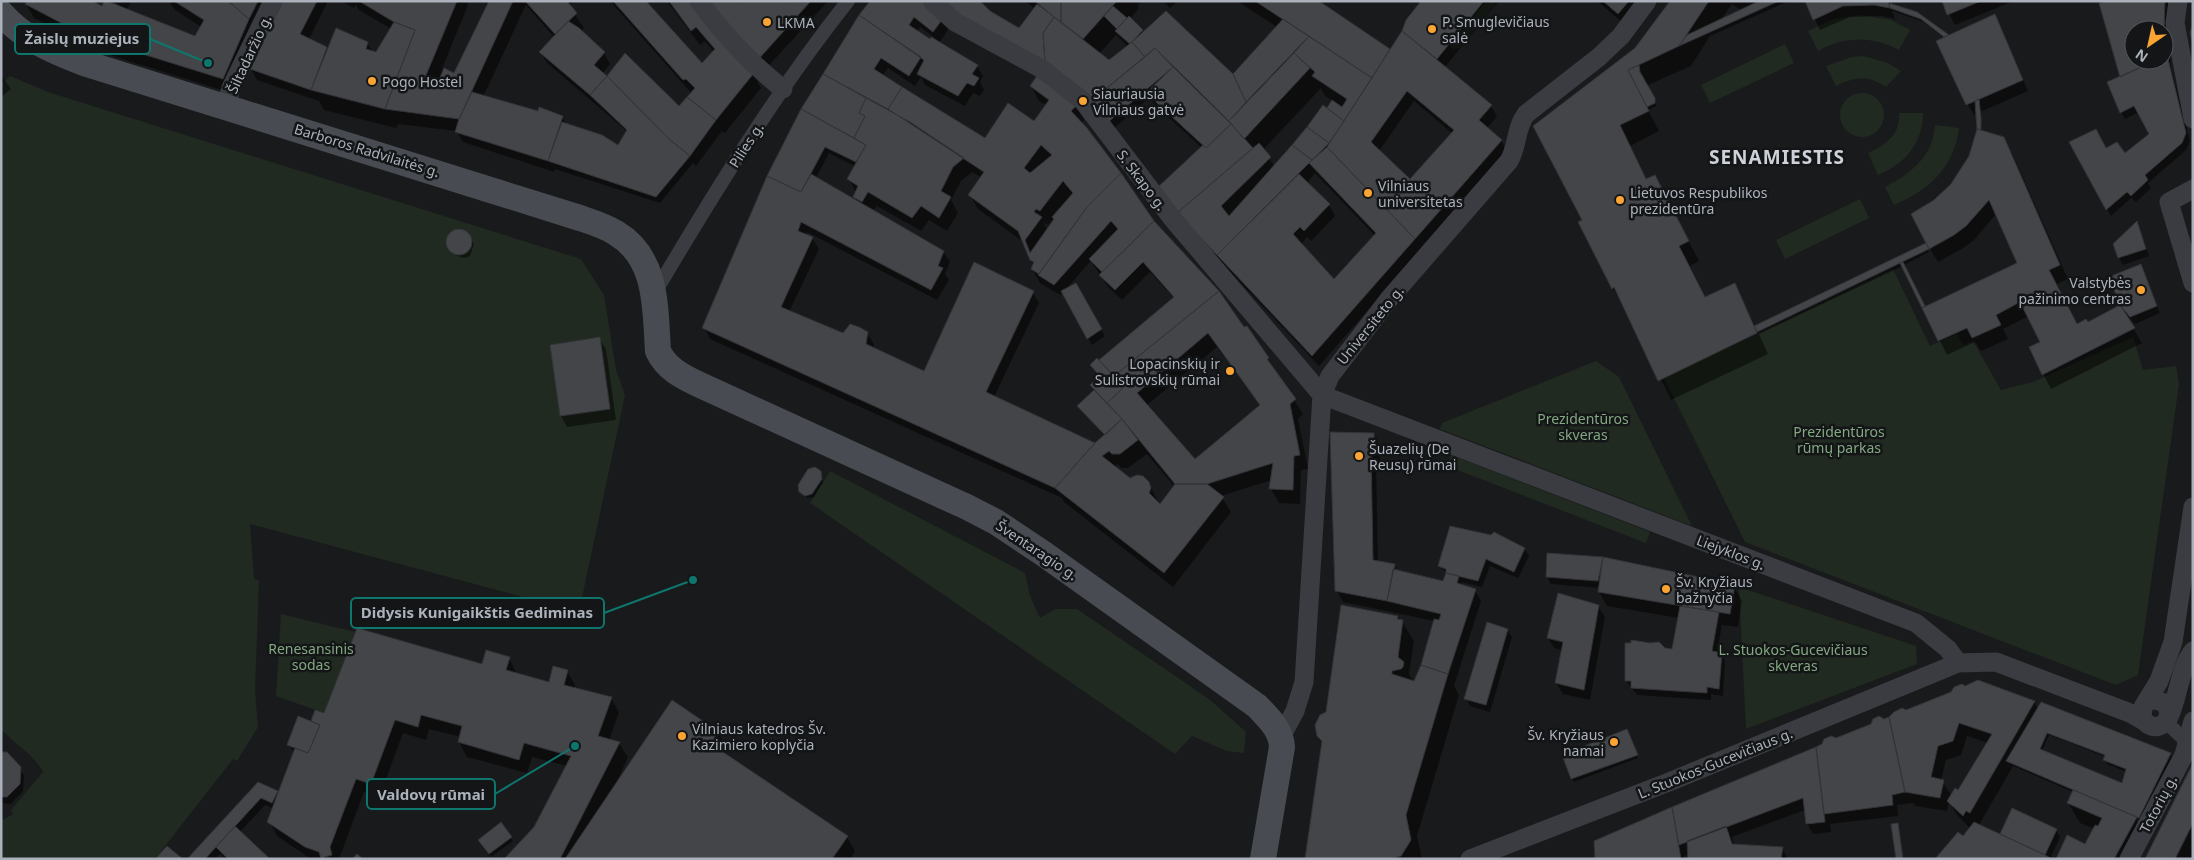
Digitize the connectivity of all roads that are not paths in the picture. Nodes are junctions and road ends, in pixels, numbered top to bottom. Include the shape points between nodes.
1 (273, 1) edge
2 (699, 1) edge
3 (848, 1) edge
4 (932, 1) edge
5 (1647, 1) edge
6 (2178, 1) edge
7 (1, 13) edge
8 (783, 89) junction
9 (226, 107) junction
10 (2193, 120) edge
11 (2193, 189) edge
12 (2193, 283) edge
13 (654, 294) junction
14 (658, 351) joint
15 (1322, 395) junction
16 (2193, 507) edge
17 (2193, 651) edge
18 (1958, 663) junction
19 (2140, 711) junction
20 (2167, 719) junction
21 (2193, 720) edge
22 (1281, 737) junction
23 (2190, 743) edge
24 (1263, 859) edge
25 (1470, 859) edge
26 (2129, 859) edge

1 - 9 street, Šiltadaržio g. via 231,88
2 - 8 street via 738,51
3 - 8 street, Pilies g.
4 - 15 street, S. Skapo g. via 955,22 1042,69 1083,101 1172,218
5 - 15 street, Universiteto g. via 1615,42 1526,114 1517,131 1515,150 1509,161 1389,299 1330,376
6 - 10 street via 2175,23
7 - 9 main road, Barboros Radvilaitės g. via 24,36 60,54
8 - 13 street, Pilies g.
9 - 13 main road, Barboros Radvilaitės g. via 580,218 616,233 643,258
11 - 12 street via 2169,202
13 - 14 main road, Barboros Radvilaitės g.
14 - 22 main road, Šventaragio g. via 663,361 684,377 996,522 1257,706
15 - 18 street, Liejyklos g. via 1916,624 1948,649
15 - 22 street, Universiteto g. via 1304,682 1295,711
16 - 19 street via 2173,642 2159,681
17 - 20 street via 2184,666 2175,703
18 - 19 street via 1996,662
18 - 25 street, L. Stuokos-Gucevičiaus g. via 1669,782
19 - 20 street via 2152,699 2161,700 2168,707
20 - 23 street
21 - 23 street, Totorių g.
22 - 24 main road via 1280,763
23 - 26 street, Totorių g.

